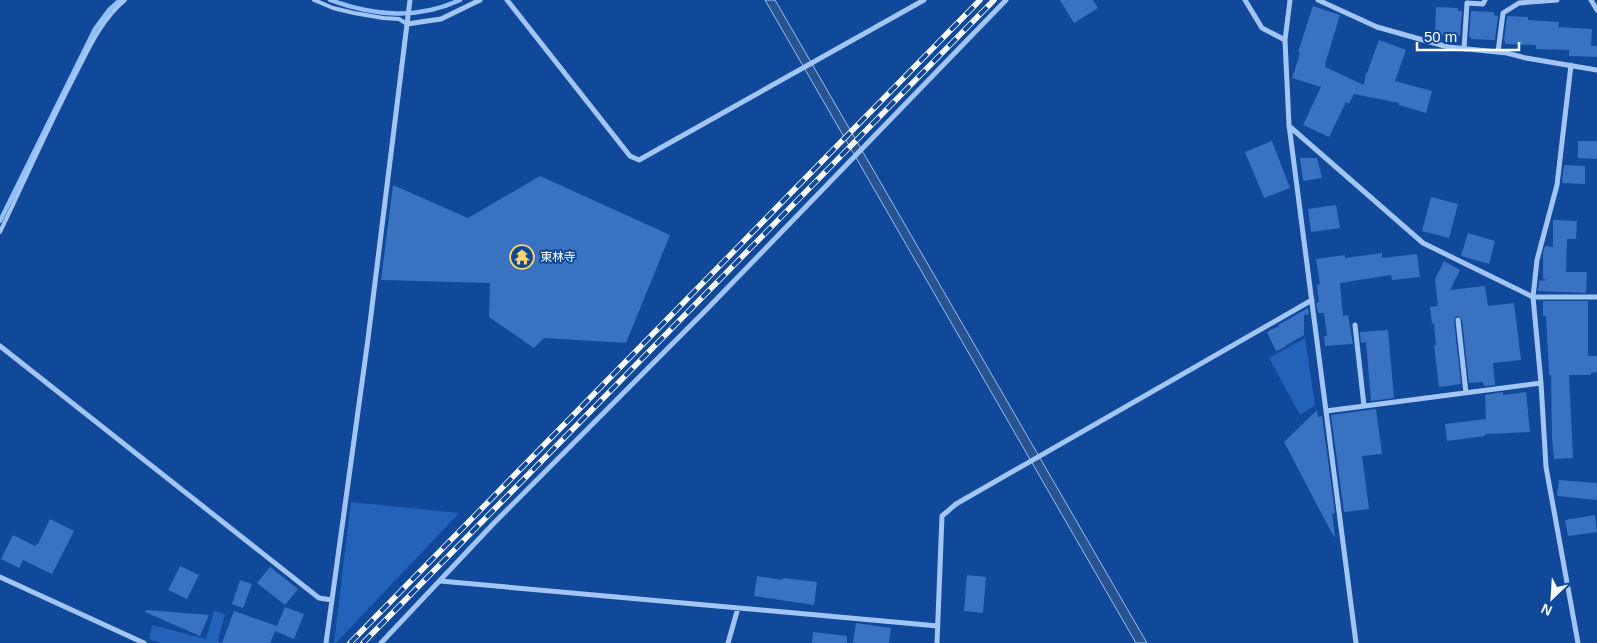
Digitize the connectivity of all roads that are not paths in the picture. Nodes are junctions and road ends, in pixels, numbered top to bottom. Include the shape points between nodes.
1 (125, 0) edge
2 (314, 0) edge
3 (410, 0) edge
4 (480, 0) edge
5 (507, 0) edge
6 (924, 0) edge
7 (1006, 0) edge
8 (1245, 0) edge
9 (1290, 0) edge
10 (1318, 0) edge
11 (1485, 0) edge
12 (1557, 0) edge
13 (1591, 0) edge
14 (1597, 10) edge
15 (407, 24) junction
16 (1285, 40) junction
17 (1464, 49) junction
18 (1498, 52) junction
19 (1571, 66) junction
20 (1597, 70) edge
21 (1288, 125) junction
22 (0, 232) edge
23 (1533, 297) junction
24 (1597, 297) edge
25 (1312, 300) junction
26 (1458, 320) dead end
27 (1356, 325) dead end
28 (0, 346) edge
29 (1541, 383) junction
30 (1466, 393) junction
31 (1364, 406) junction
32 (1326, 411) junction
33 (0, 577) edge
34 (440, 581) junction
35 (332, 600) junction
36 (738, 608) junction
37 (938, 626) junction
38 (144, 643) edge
39 (326, 643) edge
40 (380, 643) edge
41 (728, 643) edge
42 (937, 643) edge
43 (1356, 643) edge
44 (1578, 643) edge

1 - 22 lane via 98,30
2 - 15 lane via 354,13 399,19
3 - 15 street
4 - 15 street via 441,19
5 - 6 street via 630,156 639,160
7 - 34 street
8 - 16 street via 1262,28
9 - 16 street
10 - 17 street via 1377,26
11 - 17 street via 1483,4 1467,3
12 - 18 street via 1519,2 1503,13
13 - 14 street
15 - 35 street
16 - 21 street
17 - 18 street
18 - 19 street
19 - 20 street
19 - 23 street via 1557,184 1538,260
21 - 23 street via 1423,244
21 - 25 street
23 - 24 street
23 - 29 street
25 - 32 street
25 - 37 street via 956,504 942,516
26 - 30 street
27 - 31 street
28 - 35 street via 319,598
29 - 30 street
29 - 44 street via 1546,467
30 - 31 street
31 - 32 street
32 - 43 street
33 - 38 street
34 - 36 street
34 - 40 street
35 - 39 street
36 - 37 street
36 - 41 street
37 - 42 street

